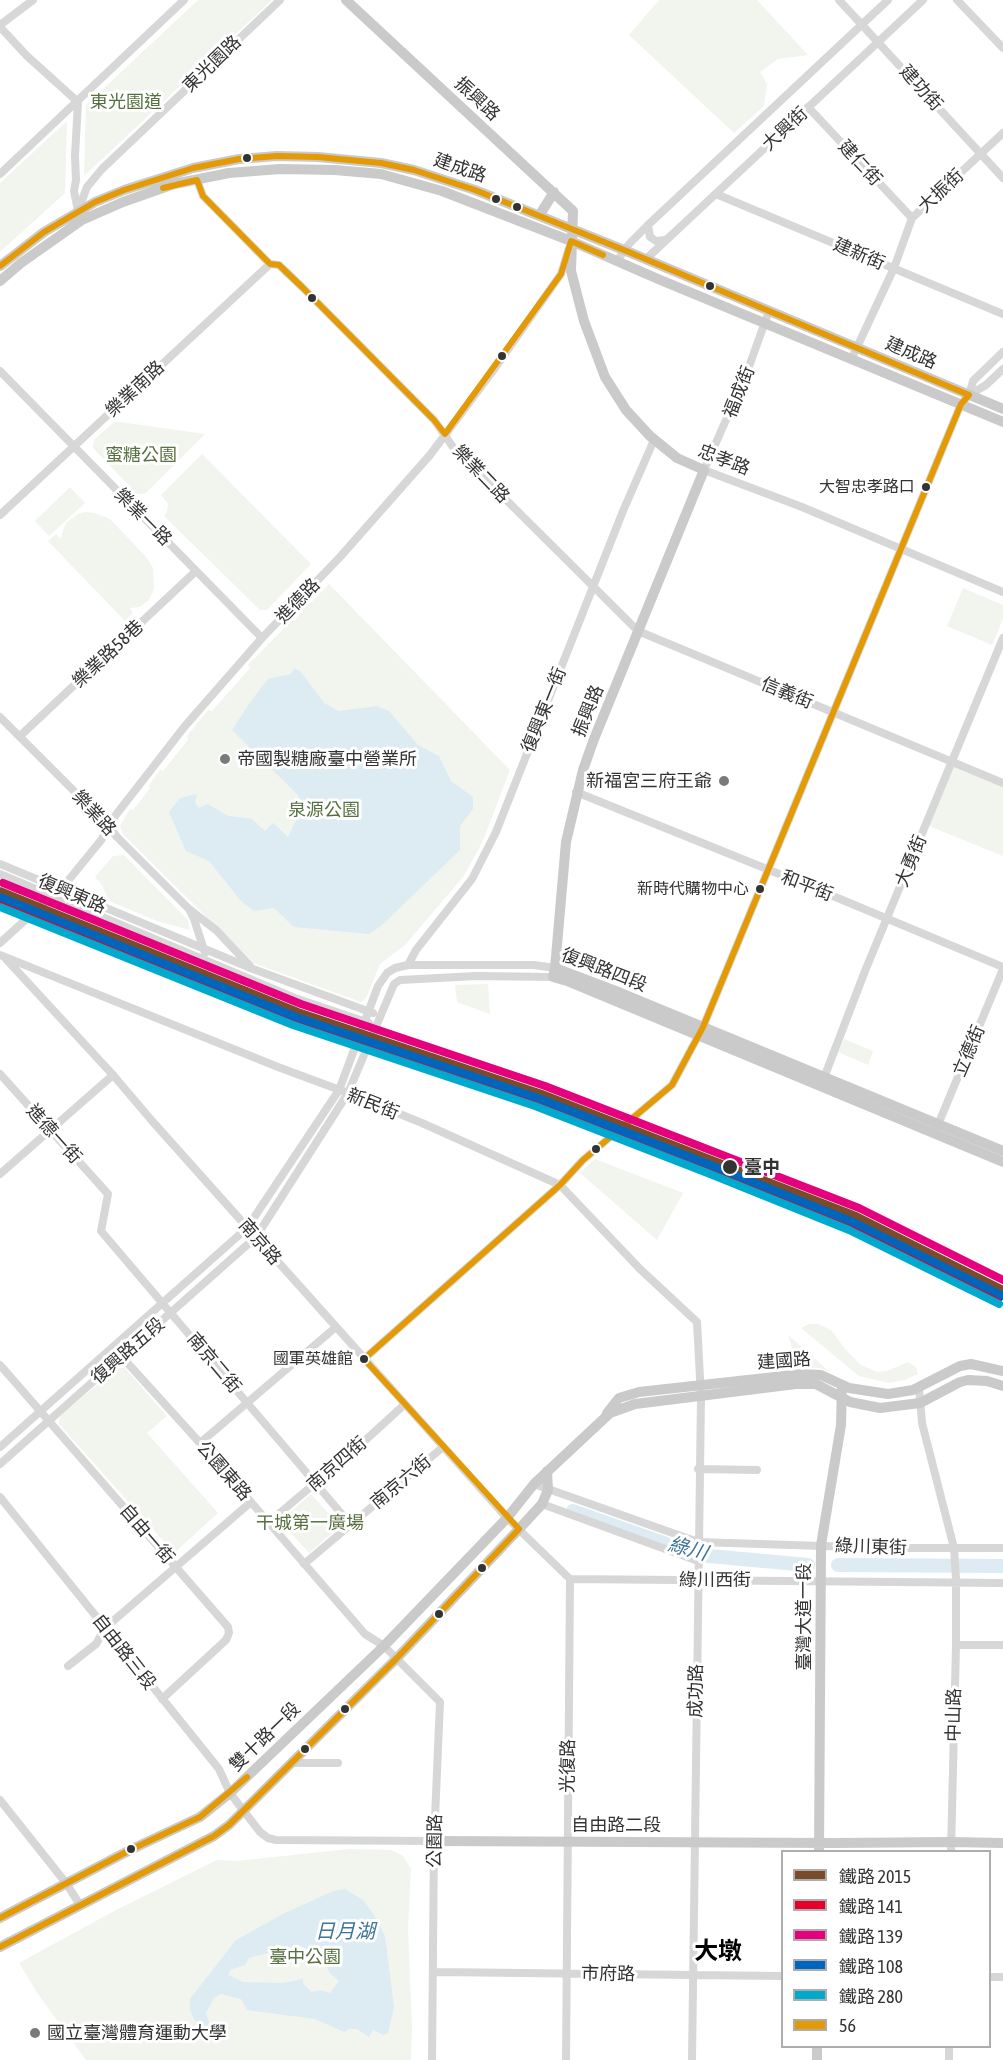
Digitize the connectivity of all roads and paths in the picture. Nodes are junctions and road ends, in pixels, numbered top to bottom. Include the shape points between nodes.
1 (33, 0) edge
2 (184, 0) edge
3 (280, 0) edge
4 (346, 0) edge
5 (839, 0) edge
6 (888, 0) edge
7 (923, 0) edge
8 (957, 0) edge
9 (862, 25) junction
10 (0, 26) edge
11 (878, 42) junction
12 (1003, 48) edge
13 (78, 102) junction
14 (808, 107) junction
15 (1003, 133) edge
16 (981, 153) junction
17 (0, 174) edge
18 (1003, 178) edge
19 (197, 180) junction
20 (554, 192) junction
21 (716, 194) junction
22 (80, 216) junction
23 (538, 216) junction
24 (912, 218) junction
25 (648, 225) junction
26 (573, 228) junction
27 (665, 240) junction
28 (572, 241) junction
29 (624, 250) junction
30 (646, 259) junction
31 (617, 261) junction
32 (270, 264) junction
33 (0, 266) edge
34 (894, 268) junction
35 (0, 281) edge
36 (769, 311) junction
37 (1003, 314) edge
38 (766, 323) junction
39 (1003, 352) edge
40 (854, 353) junction
41 (1003, 369) edge
42 (0, 371) edge
43 (969, 395) junction
44 (961, 404) junction
45 (1003, 409) edge
46 (1003, 422) edge
47 (445, 434) junction
48 (654, 440) junction
49 (74, 447) junction
50 (704, 470) junction
51 (0, 515) edge
52 (902, 549) junction
53 (196, 571) junction
54 (594, 589) junction
55 (1003, 592) edge
56 (638, 632) junction
57 (262, 638) junction
58 (1003, 638) edge
59 (833, 711) junction
60 (0, 717) edge
61 (20, 736) junction
62 (952, 762) junction
63 (1003, 783) edge
64 (576, 792) junction
65 (108, 825) junction
66 (0, 864) edge
67 (769, 871) junction
68 (0, 874) edge
69 (58, 888) junction
70 (51, 896) junction
71 (189, 909) junction
72 (887, 918) junction
73 (0, 943) edge
74 (204, 950) junction
75 (2, 956) edge
76 (209, 962) junction
77 (408, 965) junction
78 (1003, 968) edge
79 (253, 969) junction
80 (554, 973) junction
81 (369, 1011) junction
82 (379, 1015) junction
83 (365, 1022) junction
84 (375, 1025) junction
85 (700, 1031) junction
86 (0, 1074) edge
87 (113, 1075) junction
88 (822, 1082) junction
89 (343, 1091) junction
90 (936, 1129) junction
91 (51, 1130) junction
92 (1003, 1151) edge
93 (1003, 1162) edge
94 (0, 1174) edge
95 (560, 1185) junction
96 (108, 1194) joint
97 (248, 1228) junction
98 (256, 1237) junction
99 (164, 1304) junction
100 (171, 1313) junction
101 (697, 1322) joint
102 (336, 1328) junction
103 (113, 1347) junction
104 (122, 1356) junction
105 (364, 1359) junction
106 (0, 1365) edge
107 (1003, 1371) edge
108 (842, 1385) junction
109 (1003, 1386) edge
110 (919, 1388) junction
111 (700, 1392) junction
112 (843, 1400) junction
113 (248, 1403) junction
114 (921, 1403) junction
115 (405, 1404) junction
116 (41, 1412) junction
117 (48, 1420) junction
118 (200, 1443) junction
119 (0, 1447) edge
120 (443, 1447) junction
121 (0, 1464) edge
122 (698, 1469) junction
123 (757, 1470) dead end
124 (547, 1471) junction
125 (315, 1483) junction
126 (534, 1484) junction
127 (548, 1490) junction
128 (0, 1497) edge
129 (250, 1502) junction
130 (542, 1504) junction
131 (507, 1518) junction
132 (268, 1523) junction
133 (351, 1525) junction
134 (519, 1529) junction
135 (698, 1542) junction
136 (820, 1548) junction
137 (1003, 1548) edge
138 (954, 1553) junction
139 (698, 1561) junction
140 (304, 1564) junction
141 (176, 1566) junction
142 (820, 1578) junction
143 (570, 1579) junction
144 (697, 1580) junction
145 (956, 1581) junction
146 (1003, 1583) edge
147 (105, 1628) junction
148 (956, 1645) junction
149 (1003, 1645) edge
150 (384, 1646) junction
151 (396, 1659) junction
152 (68, 1666) dead end
153 (162, 1700) junction
154 (290, 1762) junction
155 (338, 1762) dead end
156 (230, 1794) junction
157 (0, 1800) edge
158 (242, 1810) junction
159 (434, 1841) junction
160 (568, 1842) junction
161 (695, 1842) junction
162 (1003, 1843) edge
163 (951, 1846) edge
164 (819, 1847) edge
165 (66, 1883) junction
166 (80, 1905) junction
167 (0, 1916) edge
168 (0, 1947) edge
169 (434, 1972) junction
170 (566, 1974) junction
171 (694, 1975) junction
172 (781, 1976) edge
173 (432, 2060) edge
174 (566, 2060) edge
175 (692, 2060) edge

1 - 10 street
2 - 13 street
3 - 22 street, 東光園路 via 102,169 87,187
4 - 20 main road, 振興路
5 - 9 street, 建功街
6 - 9 street, 大興街
7 - 11 street, 大興街
8 - 12 street
9 - 11 street, 建功街
9 - 25 street, 大興街
10 - 13 street
11 - 14 street, 大興街
11 - 16 street, 建功街
13 - 17 street
13 - 22 street via 74,191
14 - 21 street, 大興街
14 - 24 street, 建仁街
15 - 16 street, 大振街
16 - 18 street, 建功街
16 - 24 street, 大振街
19 - 22 main road, 建成路
19 - 28 main road, 建成路 via 280,169 381,174 452,194
19 - 32 street, 樂業二路 via 203,196
20 - 23 main road
20 - 26 main road, 振興路 via 573,212
21 - 27 street, 大興街
21 - 34 street, 建新街
22 - 23 main road, 建成路 via 124,190 193,168 239,159 287,156 358,160 414,170
22 - 33 main road, 建成路 via 44,232
22 - 35 main road, 建成路
23 - 26 main road, 建成路
24 - 34 street, 大振街
25 - 27 street via 650,237 656,242
25 - 29 street, 大興街
26 - 28 main road, 忠孝路
26 - 29 main road, 建成路
27 - 30 street, 大興街
28 - 31 main road, 建成路
28 - 47 street, 進德路 via 561,274
28 - 48 main road, 忠孝路 via 571,271 595,352 615,394
29 - 30 main road, 建成路
29 - 31 street, 大興街
30 - 36 main road, 建成路
31 - 38 main road, 建成路
32 - 47 street, 樂業二路 via 279,265 302,287
32 - 49 street, 樂業南路
34 - 37 street, 建新街
34 - 40 street, 大振街
36 - 38 street, 福成街
36 - 40 main road, 建成路
38 - 40 main road, 建成路
38 - 50 street, 福成街
39 - 43 street via 973,381
40 - 43 main road, 建成路
40 - 44 main road, 建成路
41 - 43 street
42 - 49 street, 樂業一路
43 - 44 street
43 - 45 main road, 建成路
44 - 46 main road, 建成路
44 - 52 street
47 - 54 street, 樂業二路 via 453,447
47 - 57 street, 進德路 via 340,557
48 - 50 main road, 忠孝路 via 677,458
48 - 54 street, 復興東一街
49 - 51 street, 樂業南路
49 - 53 street, 樂業一路
50 - 52 street, 忠孝路
50 - 56 main road, 振興路
52 - 55 street, 忠孝路
52 - 59 street
53 - 57 street, 樂業一路
53 - 61 street, 樂業路58巷
54 - 56 street, 樂業二路
54 - 77 street, 復興東一街 via 482,862
56 - 59 street, 信義街
56 - 64 main road, 振興路
57 - 65 street, 進德路 via 185,726
58 - 62 street, 大勇街
59 - 62 street, 信義街
59 - 67 street
60 - 61 street, 樂業路
61 - 65 street, 樂業路
62 - 63 street, 信義街
62 - 72 street, 大勇街
64 - 67 street, 和平街
64 - 80 main road, 振興路 via 566,842
65 - 69 street, 進德路 via 102,838
65 - 71 street, 樂業路
66 - 69 street, 復興東路
67 - 72 street, 和平街
67 - 85 street
68 - 70 street, 復興東路
69 - 70 street, 進德路
69 - 74 street, 復興東路
70 - 73 street, 進德路
70 - 76 street, 復興東路
71 - 74 street, 樂業路
71 - 79 street, 樂業路 via 216,930
72 - 78 street, 和平街
72 - 88 street, 大勇街
74 - 76 street, 樂業路
74 - 79 street, 復興東路
75 - 87 street, 南京路
75 - 89 street, 新民街
76 - 83 street, 復興東路
77 - 80 street, 復興路四段 via 534,965
77 - 81 street, 復興路四段 via 384,976
78 - 90 street, 立德街
79 - 81 street, 復興東路
80 - 82 street, 復興路四段 via 400,980 391,988
80 - 85 main road, 復興路四段
81 - 82 street, 復興東路
81 - 83 street, 復興路四段
82 - 84 street, 復興路四段
83 - 84 street, 復興東路
83 - 89 street, 復興路四段
84 - 89 street, 復興路四段
85 - 88 main road, 復興路四段
85 - 95 street via 670,1088 583,1160
86 - 91 street, 進德一街
87 - 91 street
87 - 97 street, 南京路
88 - 90 main road, 復興路四段
89 - 95 street, 新民街
89 - 97 street, 復興路四段
89 - 98 street, 復興路四段
90 - 92 main road, 復興路四段
90 - 93 main road, 復興路四段
91 - 94 street
91 - 96 street, 進德一街
95 - 101 street, 新民街
95 - 105 street
96 - 99 street, 南京二街 via 101,1231
97 - 98 street, 南京路
97 - 99 street, 復興路五段
98 - 100 street, 復興路五段
98 - 102 street, 南京路
99 - 100 street, 南京二街
99 - 103 street, 復興路五段
100 - 104 street, 復興路五段
100 - 113 street, 南京二街
101 - 111 street, 成功路
102 - 105 street, 南京路
102 - 113 street
103 - 104 street, 公園東路
103 - 116 street, 復興路五段
104 - 117 street, 復興路五段
104 - 118 street, 公園東路
105 - 115 street, 南京路
106 - 116 street, 自由一街
107 - 110 main road, 建國路 via 971,1364 960,1366
108 - 110 main road, 建國路 via 888,1394
108 - 111 main road, 建國路 via 821,1375 802,1374
108 - 112 main road, 臺灣大道一段
109 - 114 main road, 建國路 via 987,1380 969,1380
110 - 114 street
111 - 112 main road, 建國路 via 810,1383
111 - 122 street, 成功路
111 - 124 main road, 建國路 via 622,1402
112 - 114 main road, 建國路 via 880,1408
112 - 136 main road, 臺灣大道一段
113 - 118 street
113 - 125 street, 南京二街
114 - 138 street via 922,1424
115 - 120 street, 南京路
115 - 125 street, 南京四街
116 - 117 street, 自由一街
116 - 119 street, 復興路五段
117 - 121 street, 復興路五段
117 - 141 street, 自由一街
118 - 129 street, 公園東路
120 - 131 street, 南京路
120 - 133 street, 南京六街
122 - 123 street
122 - 135 street, 成功路
124 - 126 main road, 建國路
124 - 127 main road
125 - 132 street, 南京四街
125 - 133 street, 南京二街
126 - 127 street, 綠川東街
126 - 131 main road, 建國路
127 - 130 main road
127 - 135 street, 綠川東街
128 - 147 street, 自由路三段
129 - 132 street, 公園東路
129 - 141 street
130 - 134 main road
130 - 139 street
131 - 134 street, 南京路
131 - 150 main road, 雙十路一段
132 - 140 street, 公園東路
133 - 140 street, 南京六街
134 - 143 street
134 - 151 main road, 雙十路一段
135 - 136 street, 綠川東街
135 - 139 street, 成功路
136 - 138 street, 綠川東街
136 - 142 main road, 臺灣大道一段
137 - 138 street, 綠川東街
138 - 145 street, 中山路
139 - 144 street, 成功路
140 - 150 street, 公園東路 via 365,1634
141 - 147 street
141 - 153 street, 自由一街 via 229,1633
142 - 144 street, 綠川西街
142 - 145 street, 綠川西街
142 - 164 main road, 臺灣大道一段
143 - 144 street, 綠川西街
143 - 160 street, 光復路
144 - 161 street, 成功路
145 - 146 street, 綠川西街
145 - 148 street, 中山路
147 - 152 street via 96,1644
147 - 153 street, 自由路三段
148 - 149 street
148 - 163 street, 中山路
150 - 151 street, 公園路
150 - 156 main road, 雙十路一段
151 - 154 main road, 雙十路一段
151 - 159 street, 公園路 via 440,1702
153 - 156 street, 自由路三段 via 219,1769
154 - 155 street
154 - 158 main road, 雙十路一段
156 - 158 street, 自由路三段
156 - 165 main road, 雙十路一段 via 200,1817
157 - 165 street
158 - 159 street, 自由路二段 via 260,1832 272,1839
158 - 166 main road, 雙十路一段 via 213,1836
159 - 160 main road, 自由路二段
159 - 169 street, 公園路
160 - 161 main road, 自由路二段
160 - 170 street, 光復路
161 - 164 main road, 自由路二段
161 - 171 street, 成功路
162 - 163 main road, 自由路二段
163 - 164 main road, 自由路二段
165 - 166 street
165 - 167 main road, 雙十路一段
166 - 168 main road, 雙十路一段
169 - 170 street, 市府路
169 - 173 street, 公園路
170 - 171 street, 市府路
170 - 174 street, 光復路
171 - 172 street, 市府路
171 - 175 street, 成功路

